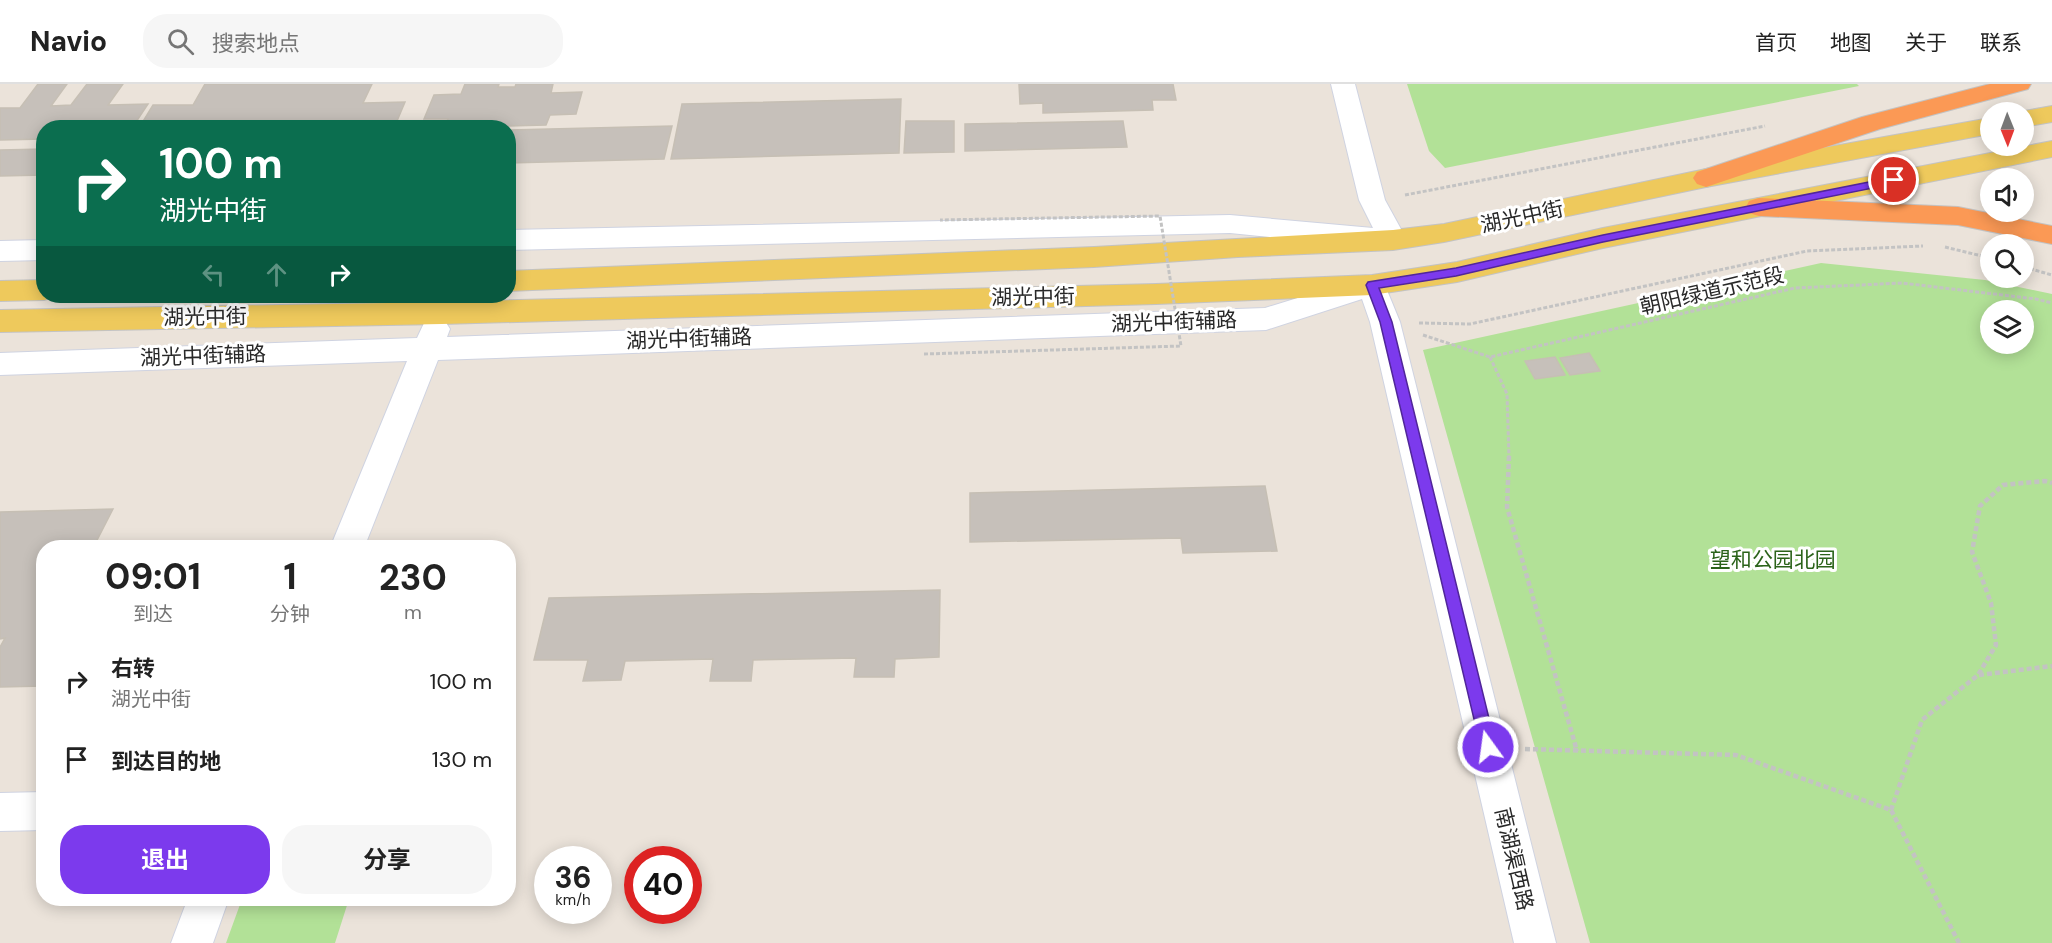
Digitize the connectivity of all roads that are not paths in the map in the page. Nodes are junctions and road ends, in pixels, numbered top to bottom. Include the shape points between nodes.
1 (1342, 84) edge
2 (2019, 84) edge
3 (2052, 114) edge
4 (2034, 117) edge
5 (1980, 128) edge
6 (2052, 149) edge
7 (1706, 178) junction
8 (1759, 207) junction
9 (2052, 235) edge
10 (516, 240) edge
11 (1393, 240) junction
12 (36, 250) edge
13 (0, 251) edge
14 (516, 281) edge
15 (1372, 285) junction
16 (36, 290) edge
17 (0, 291) edge
18 (442, 313) junction
19 (0, 321) edge
20 (427, 348) junction
21 (0, 364) edge
22 (350, 540) edge
23 (36, 811) edge
24 (0, 812) edge
25 (206, 906) edge
26 (192, 943) edge
27 (1535, 943) edge

1 - 11 street via 1372,200
2 - 7 highway via 1871,123
3 - 4 main road
5 - 7 main road, 湖光中街
6 - 8 main road, 湖光中街
7 - 11 main road, 湖光中街 via 1444,233
8 - 9 highway via 1958,216
8 - 15 main road, 湖光中街 via 1456,272
10 - 11 street via 1230,224
11 - 14 main road, 湖光中街 via 1094,257
12 - 13 street
15 - 18 main road, 湖光中街
15 - 20 street, 湖光中街辅路 via 1266,319
15 - 27 street, 南湖渠西路 via 1386,322
16 - 17 main road
18 - 19 main road, 湖光中街
18 - 20 street
20 - 21 street, 湖光中街辅路
20 - 22 street
23 - 24 street
25 - 26 street

